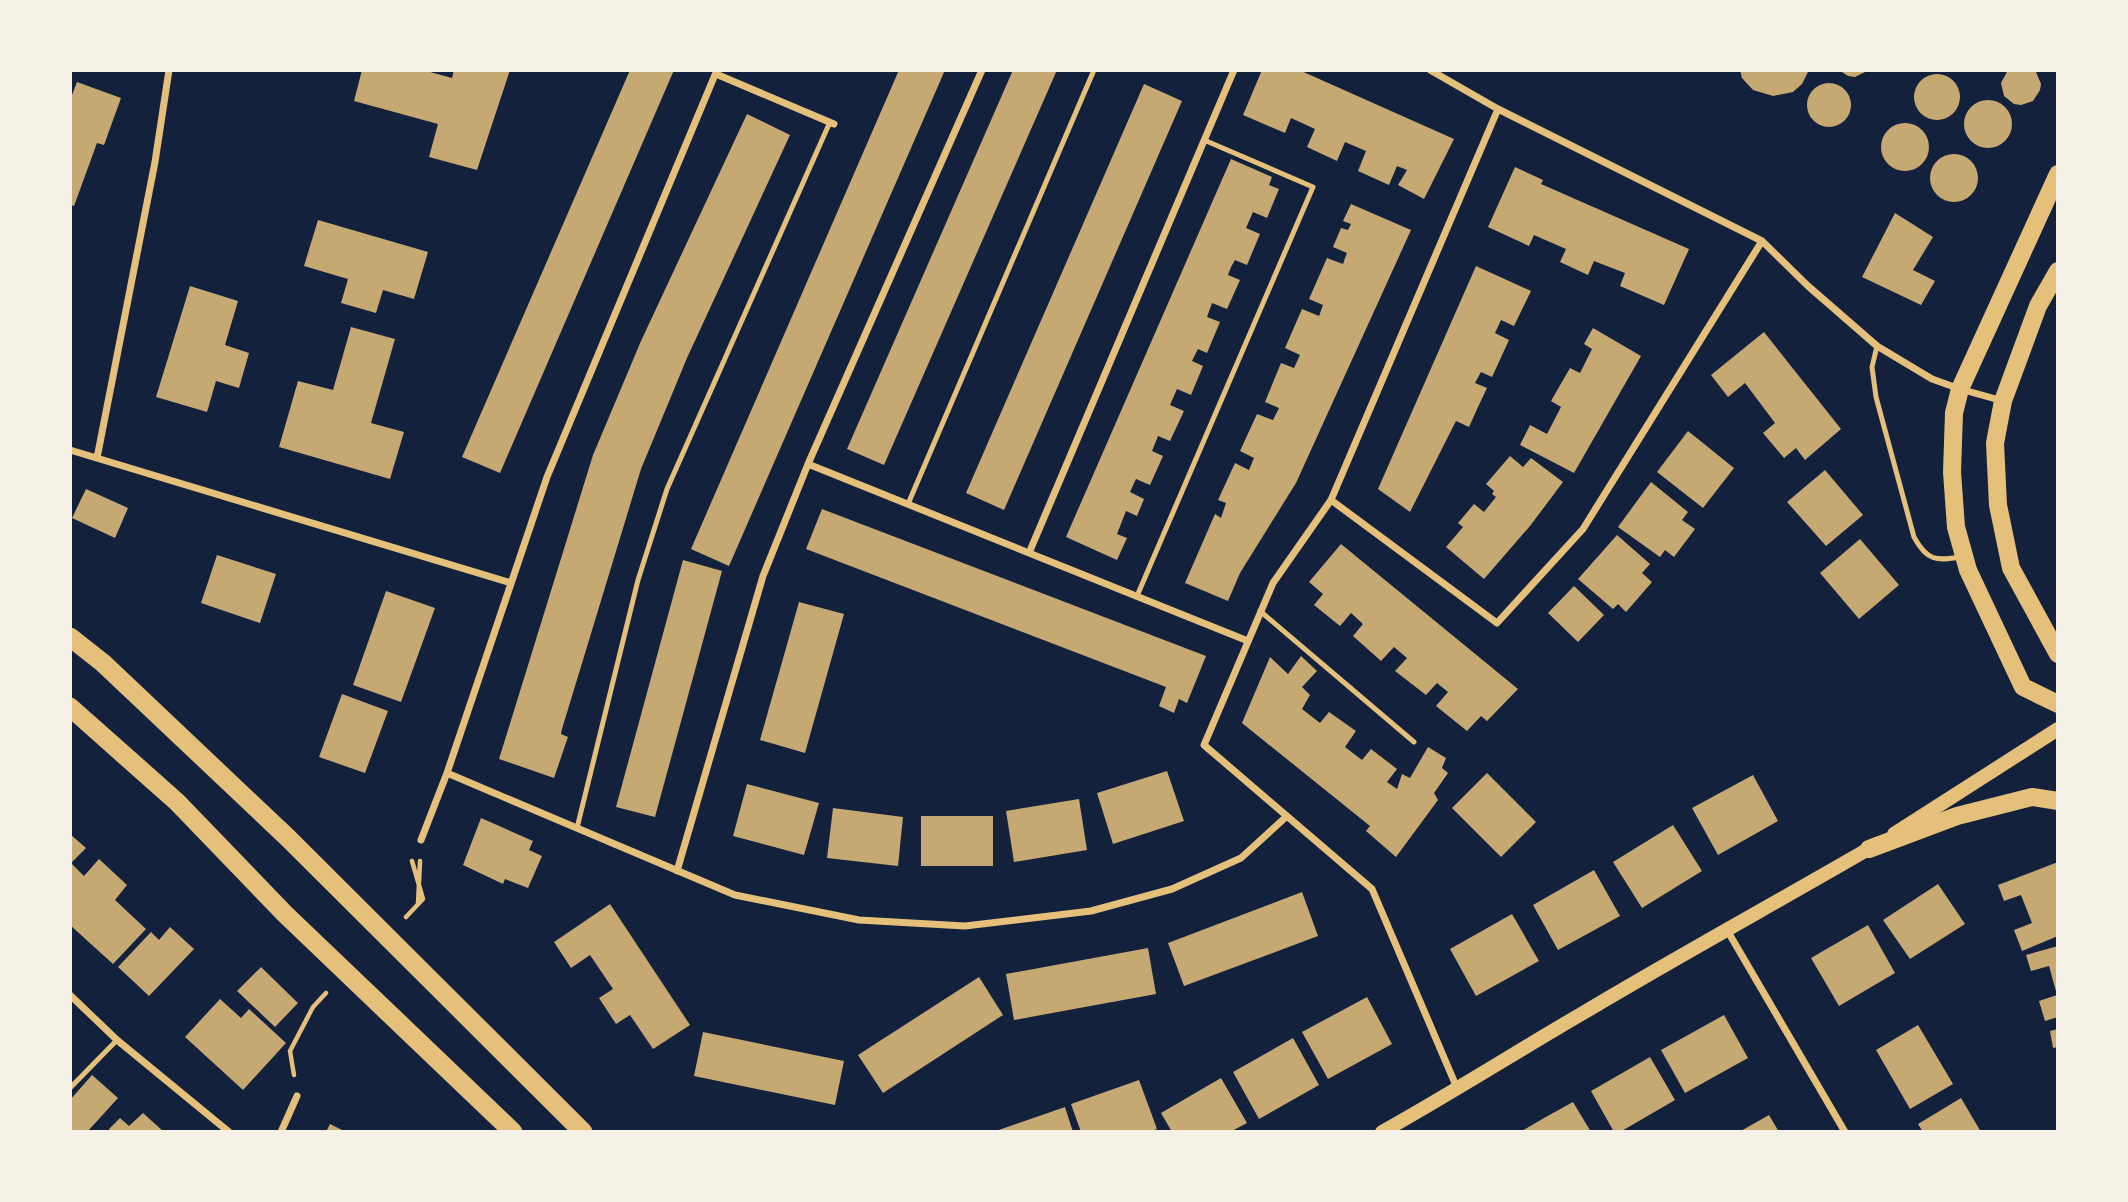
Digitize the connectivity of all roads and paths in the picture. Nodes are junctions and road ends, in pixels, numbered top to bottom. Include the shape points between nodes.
1 (169, 70) edge
2 (982, 70) edge
3 (1094, 70) edge
4 (1234, 70) edge
5 (1430, 70) edge
6 (716, 72) edge
7 (1498, 109) junction
8 (832, 123) joint
9 (1204, 141) junction
10 (2058, 174) edge
11 (1762, 241) junction
12 (2058, 271) edge
13 (1877, 346) junction
14 (1960, 389) junction
15 (2003, 401) junction
16 (70, 450) edge
17 (97, 458) junction
18 (808, 464) junction
19 (1331, 500) junction
20 (908, 504) junction
21 (1029, 552) junction
22 (1964, 557) junction
23 (511, 583) junction
24 (1137, 596) junction
25 (1260, 611) junction
26 (70, 637) edge
27 (1248, 641) junction
28 (2058, 654) edge
29 (2058, 704) edge
30 (70, 706) edge
31 (2058, 729) edge
32 (1414, 741) dead end
33 (447, 773) junction
34 (2058, 801) edge
35 (1287, 816) junction
36 (577, 828) junction
37 (421, 839) junction
38 (1869, 849) junction
39 (677, 871) junction
40 (1727, 929) junction
41 (70, 995) edge
42 (313, 1007) dead end
43 (117, 1040) junction
44 (70, 1088) edge
45 (1458, 1089) junction
46 (297, 1096) joint
47 (1400, 1128) edge
48 (229, 1132) edge
49 (281, 1132) edge
50 (513, 1132) edge
51 (583, 1132) edge
52 (1382, 1132) edge
53 (1845, 1132) edge

1 - 17 street
2 - 18 street
3 - 20 lane
4 - 9 street
5 - 7 street
6 - 8 street
6 - 23 street via 547,477
7 - 11 street
7 - 19 street
8 - 36 lane via 667,489 638,580
9 - 21 street
9 - 24 lane via 1313,187
10 - 14 main road
11 - 13 street
11 - 19 street via 1584,529 1497,623
12 - 15 main road via 2038,306
13 - 14 street via 1933,379
13 - 22 lane via 1872,367 1875,397 1914,537 1927,555 1938,560
14 - 15 street
14 - 22 main road via 1954,413 1952,472 1956,527
15 - 28 main road via 1995,443 1998,505 2011,568
16 - 17 street
17 - 23 street
18 - 20 street
18 - 39 street via 763,576
19 - 25 street via 1273,583
20 - 21 street
21 - 24 street
22 - 29 main road via 2023,687
23 - 33 street
24 - 27 street
25 - 27 street
25 - 32 lane
26 - 51 highway via 288,838
27 - 35 street via 1204,744
30 - 50 highway via 177,802 285,914
31 - 38 main road
33 - 36 street
33 - 37 street
34 - 38 main road via 2032,797 1957,816
35 - 39 street via 1241,858 1172,889 1091,911 965,926 859,920 735,895
35 - 45 street via 1373,889
36 - 39 street
37 - 37 path via 418,904 424,899 407,844
38 - 40 main road
40 - 45 main road
40 - 53 street
41 - 43 street
42 - 46 path via 290,1051
43 - 44 lane
43 - 48 street
45 - 47 main road
46 - 49 street
47 - 52 main road

